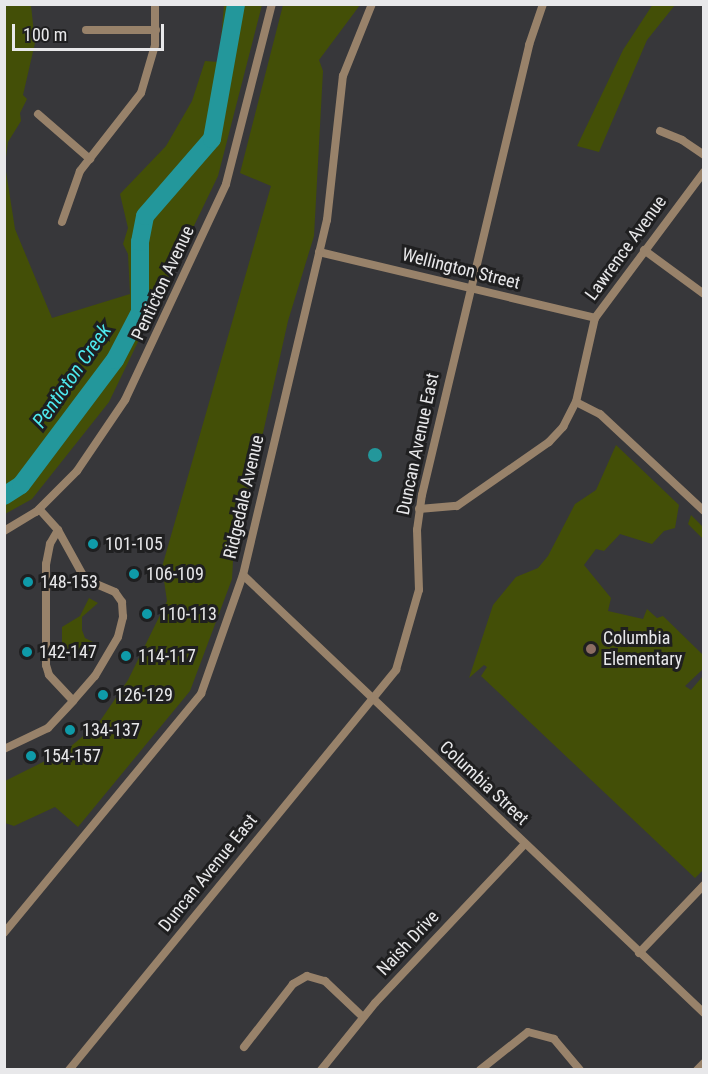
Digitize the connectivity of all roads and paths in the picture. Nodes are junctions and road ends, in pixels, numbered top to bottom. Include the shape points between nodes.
1 (155, 4) edge
2 (272, 4) edge
3 (372, 4) edge
4 (543, 4) edge
5 (86, 30) dead end
6 (156, 30) junction
7 (38, 114) dead end
8 (660, 131) dead end
9 (704, 155) edge
10 (90, 159) junction
11 (704, 172) edge
12 (62, 222) dead end
13 (644, 250) junction
14 (319, 252) junction
15 (471, 289) junction
16 (704, 294) edge
17 (595, 318) junction
18 (576, 402) junction
19 (39, 509) junction
20 (419, 509) junction
21 (704, 511) edge
22 (58, 530) junction
23 (4, 531) edge
24 (243, 575) junction
25 (371, 699) junction
26 (73, 701) junction
27 (4, 748) edge
28 (525, 844) junction
29 (704, 885) edge
30 (4, 933) edge
31 (639, 953) junction
32 (704, 1013) edge
33 (363, 1017) junction
34 (244, 1047) dead end
35 (704, 1064) edge
36 (69, 1070) edge
37 (321, 1070) edge
38 (480, 1070) edge
39 (580, 1070) edge
40 (697, 1070) edge

1 - 6 street
2 - 19 street, Penticton Avenue via 226,184 211,219 113,422 76,471
3 - 14 street, Ridgedale Avenue via 343,76 327,220
4 - 15 street, Duncan Avenue East via 529,45
5 - 6 street
6 - 10 street via 153,59 141,93
7 - 10 street
8 - 9 street
10 - 12 street via 73,184
11 - 13 street, Lawrence Avenue
13 - 16 street
13 - 17 street, Lawrence Avenue
14 - 15 street, Wellington Street
14 - 24 street, Ridgedale Avenue
15 - 17 street, Wellington Street
15 - 20 street, Duncan Avenue East
17 - 18 street, Lawrence Avenue
18 - 20 street, Lawrence Avenue via 563,427 549,442 501,477 451,509
18 - 21 street via 600,414
19 - 22 street
19 - 23 street, Penticton Avenue
20 - 25 street, Duncan Avenue East via 418,590 396,670
22 - 26 street via 46,564 46,665 49,675
22 - 26 street via 85,579 115,592 122,602 118,637 95,676
24 - 25 street, Columbia Street
24 - 30 street, Ridgedale Avenue via 201,694
25 - 28 street, Columbia Street
25 - 36 street, Duncan Avenue East
26 - 27 street via 48,728
28 - 31 street, Columbia Street
28 - 33 street, Naish Drive
29 - 31 street
31 - 32 street, Columbia Street
33 - 34 street via 325,981 308,976 293,984
33 - 37 street, Naish Drive
35 - 40 street
38 - 39 street via 528,1032 554,1040

